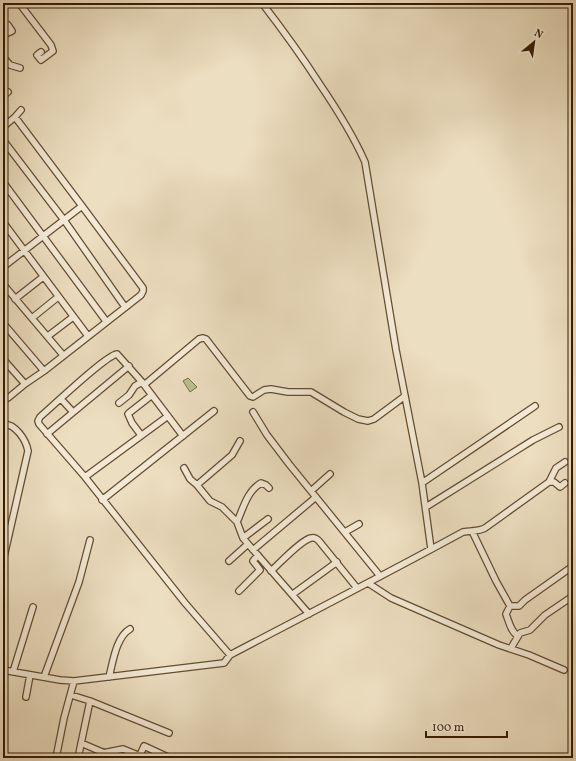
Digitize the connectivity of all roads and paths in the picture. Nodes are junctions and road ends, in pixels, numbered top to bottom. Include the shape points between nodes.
1 (19, 3) edge
2 (262, 3) edge
3 (8, 25) dead end
4 (3, 35) edge
5 (41, 52) dead end
6 (3, 57) edge
7 (19, 66) dead end
8 (8, 92) dead end
9 (3, 96) edge
10 (21, 110) dead end
11 (15, 117) junction
12 (3, 127) edge
13 (3, 140) edge
14 (3, 182) edge
15 (82, 206) junction
16 (64, 220) junction
17 (3, 222) edge
18 (44, 237) junction
19 (25, 252) junction
20 (3, 267) edge
21 (43, 277) junction
22 (3, 284) edge
23 (58, 297) junction
24 (15, 299) junction
25 (125, 307) junction
26 (73, 317) junction
27 (32, 318) junction
28 (106, 321) junction
29 (3, 322) edge
30 (48, 336) junction
31 (88, 336) junction
32 (63, 355) junction
33 (3, 359) edge
34 (129, 366) junction
35 (44, 371) junction
36 (143, 383) junction
37 (25, 384) junction
38 (152, 395) junction
39 (405, 396) junction
40 (3, 398) edge
41 (61, 398) junction
42 (119, 404) dead end
43 (535, 406) dead end
44 (214, 411) dead end
45 (73, 412) junction
46 (253, 412) dead end
47 (168, 416) junction
48 (3, 424) edge
49 (559, 427) dead end
50 (47, 434) junction
51 (141, 435) junction
52 (182, 436) junction
53 (240, 441) dead end
54 (565, 462) dead end
55 (184, 468) dead end
56 (330, 474) dead end
57 (85, 477) junction
58 (549, 482) junction
59 (422, 483) junction
60 (565, 483) dead end
61 (197, 485) junction
62 (269, 488) dead end
63 (311, 491) junction
64 (316, 496) junction
65 (102, 500) junction
66 (426, 507) junction
67 (268, 519) dead end
68 (237, 522) junction
69 (359, 524) dead end
70 (472, 531) junction
71 (345, 532) junction
72 (243, 538) junction
73 (90, 540) dead end
74 (248, 544) junction
75 (431, 549) junction
76 (253, 550) junction
77 (258, 555) junction
78 (229, 561) dead end
79 (3, 562) edge
80 (337, 562) junction
81 (573, 566) edge
82 (271, 571) junction
83 (380, 576) junction
84 (368, 583) junction
85 (357, 588) junction
86 (239, 591) dead end
87 (293, 594) junction
88 (573, 596) edge
89 (510, 606) junction
90 (33, 607) dead end
91 (310, 614) junction
92 (130, 629) dead end
93 (518, 636) junction
94 (511, 648) junction
95 (230, 655) junction
96 (3, 670) edge
97 (564, 670) dead end
98 (13, 672) junction
99 (30, 675) junction
100 (44, 677) junction
101 (109, 677) junction
102 (74, 681) junction
103 (71, 695) junction
104 (26, 697) dead end
105 (90, 701) junction
106 (169, 733) dead end
107 (81, 743) junction
108 (103, 753) junction
109 (142, 757) edge
110 (56, 758) edge
111 (78, 758) edge
112 (116, 758) edge
113 (170, 758) edge

1 - 5 street via 53,51 41,60 37,55
2 - 39 street via 333,103 365,162
3 - 4 street via 12,31
6 - 7 street via 12,66
8 - 9 street
10 - 11 street
11 - 12 street
11 - 15 street
13 - 16 street
14 - 18 street
15 - 16 street
15 - 25 street via 143,288 142,294
16 - 18 street
16 - 25 street
17 - 19 street
18 - 19 street
18 - 28 street
19 - 20 street
19 - 21 street
21 - 23 street
21 - 24 street
22 - 24 street
23 - 26 street
23 - 27 street
24 - 27 street
25 - 28 street
26 - 30 street
26 - 31 street
27 - 30 street
28 - 31 street
29 - 35 street
30 - 32 street
31 - 32 street
32 - 35 street
33 - 37 street
34 - 36 street
34 - 41 street via 115,354
34 - 45 street
35 - 37 street
36 - 38 street
36 - 39 street via 203,338 253,397 271,389 311,392 344,412 368,421
36 - 42 street via 135,386
37 - 40 street via 8,398
38 - 47 street
38 - 51 street via 128,414
39 - 59 street
41 - 45 street
41 - 50 street via 38,421
43 - 59 street
44 - 52 street
45 - 50 street
46 - 63 street via 267,435
47 - 51 street
47 - 52 street
48 - 79 street via 12,426 17,431 26,443 28,451
49 - 66 street via 533,440
50 - 57 street
51 - 57 street
52 - 65 street
53 - 61 street via 232,455
54 - 58 street via 556,468
55 - 61 street
56 - 63 street
57 - 65 street
58 - 60 street via 554,482 560,487
58 - 70 street via 485,528
59 - 66 street
61 - 68 street via 210,501 222,507
62 - 68 street via 261,483 254,489 247,498
63 - 64 street
64 - 71 street
64 - 76 street
65 - 95 street
66 - 75 street
67 - 72 street
68 - 72 street
69 - 71 street
70 - 75 street via 463,532
70 - 89 street
71 - 83 street
72 - 74 street
73 - 100 street via 79,582
74 - 76 street
74 - 78 street
75 - 83 street
76 - 77 street
77 - 82 street
77 - 86 street via 253,561 260,570
80 - 82 street via 318,539 312,538 304,541
80 - 85 street
80 - 87 street
81 - 89 street via 519,606
82 - 87 street
83 - 84 street
84 - 85 street
84 - 94 street via 391,598
85 - 91 street
87 - 91 street
88 - 93 street via 545,615 530,630
89 - 93 street via 506,614 511,628
90 - 98 street
91 - 95 street
92 - 101 street via 119,639
93 - 94 street
94 - 97 street
95 - 101 street via 222,664
96 - 98 street
98 - 99 street
99 - 100 street
99 - 104 street
100 - 102 street
101 - 102 street
102 - 103 street
103 - 105 street
103 - 110 street
105 - 106 street
105 - 107 street
107 - 108 street
107 - 111 street
108 - 109 street via 123,750
108 - 112 street
109 - 113 street via 144,746

